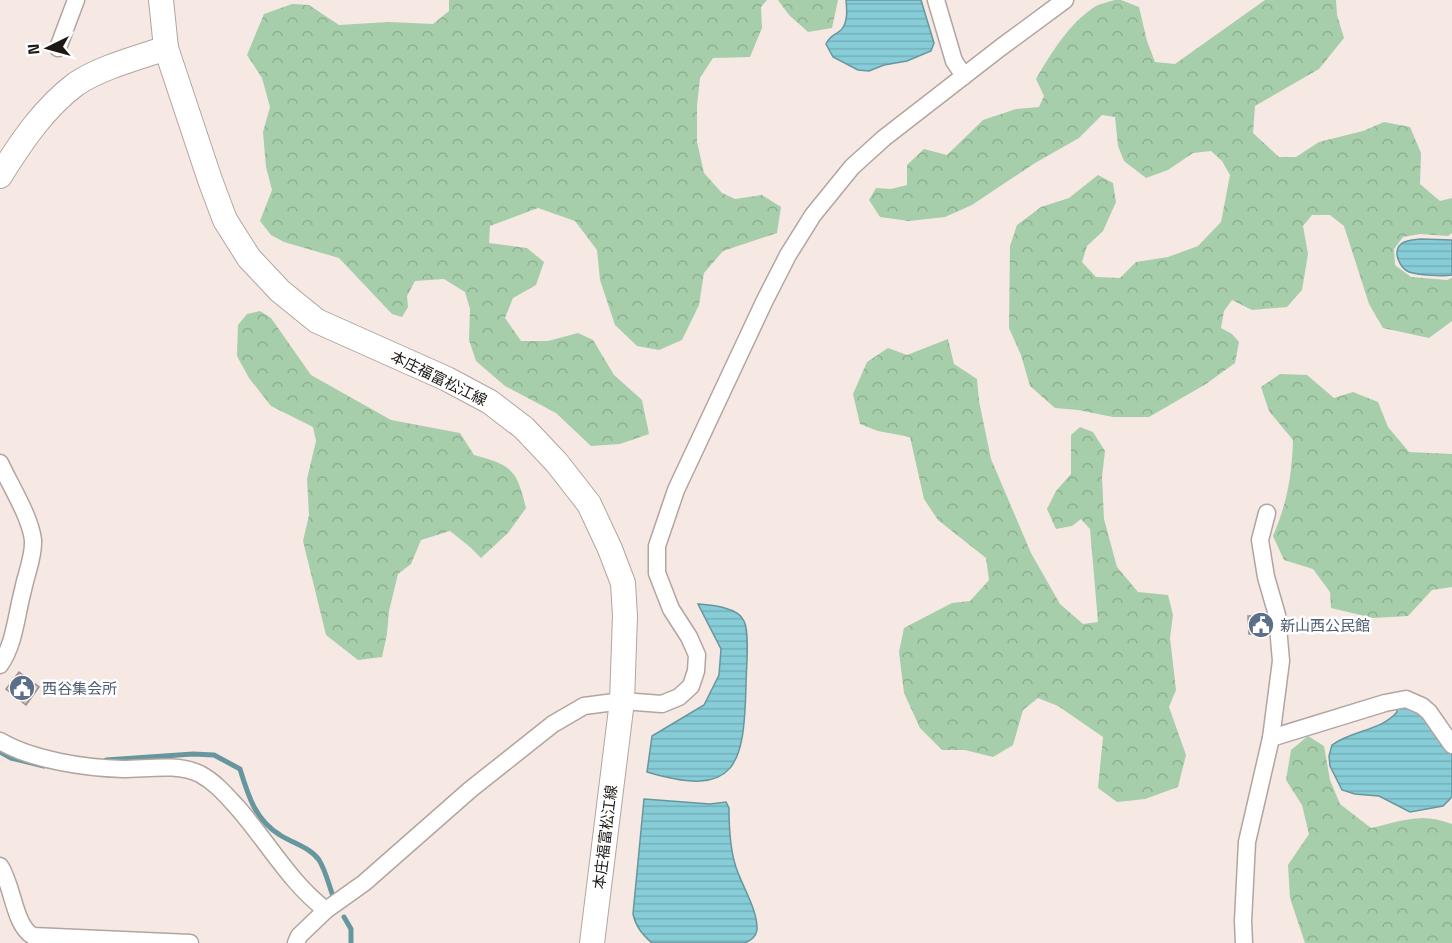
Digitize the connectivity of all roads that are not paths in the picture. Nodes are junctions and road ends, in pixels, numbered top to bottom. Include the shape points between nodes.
1 (76, 0) edge
2 (161, 0) edge
3 (936, 0) edge
4 (1065, 0) edge
5 (58, 48) dead end
6 (166, 48) junction
7 (964, 76) junction
8 (0, 176) edge
9 (0, 463) edge
10 (1267, 513) dead end
11 (0, 665) edge
12 (622, 701) junction
13 (1271, 738) junction
14 (0, 741) edge
15 (1452, 745) edge
16 (0, 866) edge
17 (326, 910) junction
18 (190, 943) edge
19 (296, 943) edge
20 (592, 943) edge
21 (1244, 943) edge

1 - 5 street
2 - 6 main road, 本庄福富松江線
3 - 7 street via 954,61
4 - 7 street
6 - 8 main road via 78,83 49,107
6 - 12 main road, 本庄福富松江線 via 225,220 249,258 280,291 317,321 490,402 524,428 589,504 622,583
7 - 12 street via 852,167 813,215 788,255 676,490 657,546 657,573 671,609 697,655 691,686 679,697 662,704
9 - 11 street via 33,539 14,632
10 - 13 street via 1260,540 1277,615 1281,661
12 - 17 street via 584,706 553,724 471,789 364,883
12 - 20 main road, 本庄福富松江線
13 - 15 street via 1406,699 1429,712
13 - 21 street via 1247,842
14 - 17 street via 55,760 121,769 182,769 202,776 229,797 306,893
16 - 18 street via 22,927 33,936
17 - 19 street

